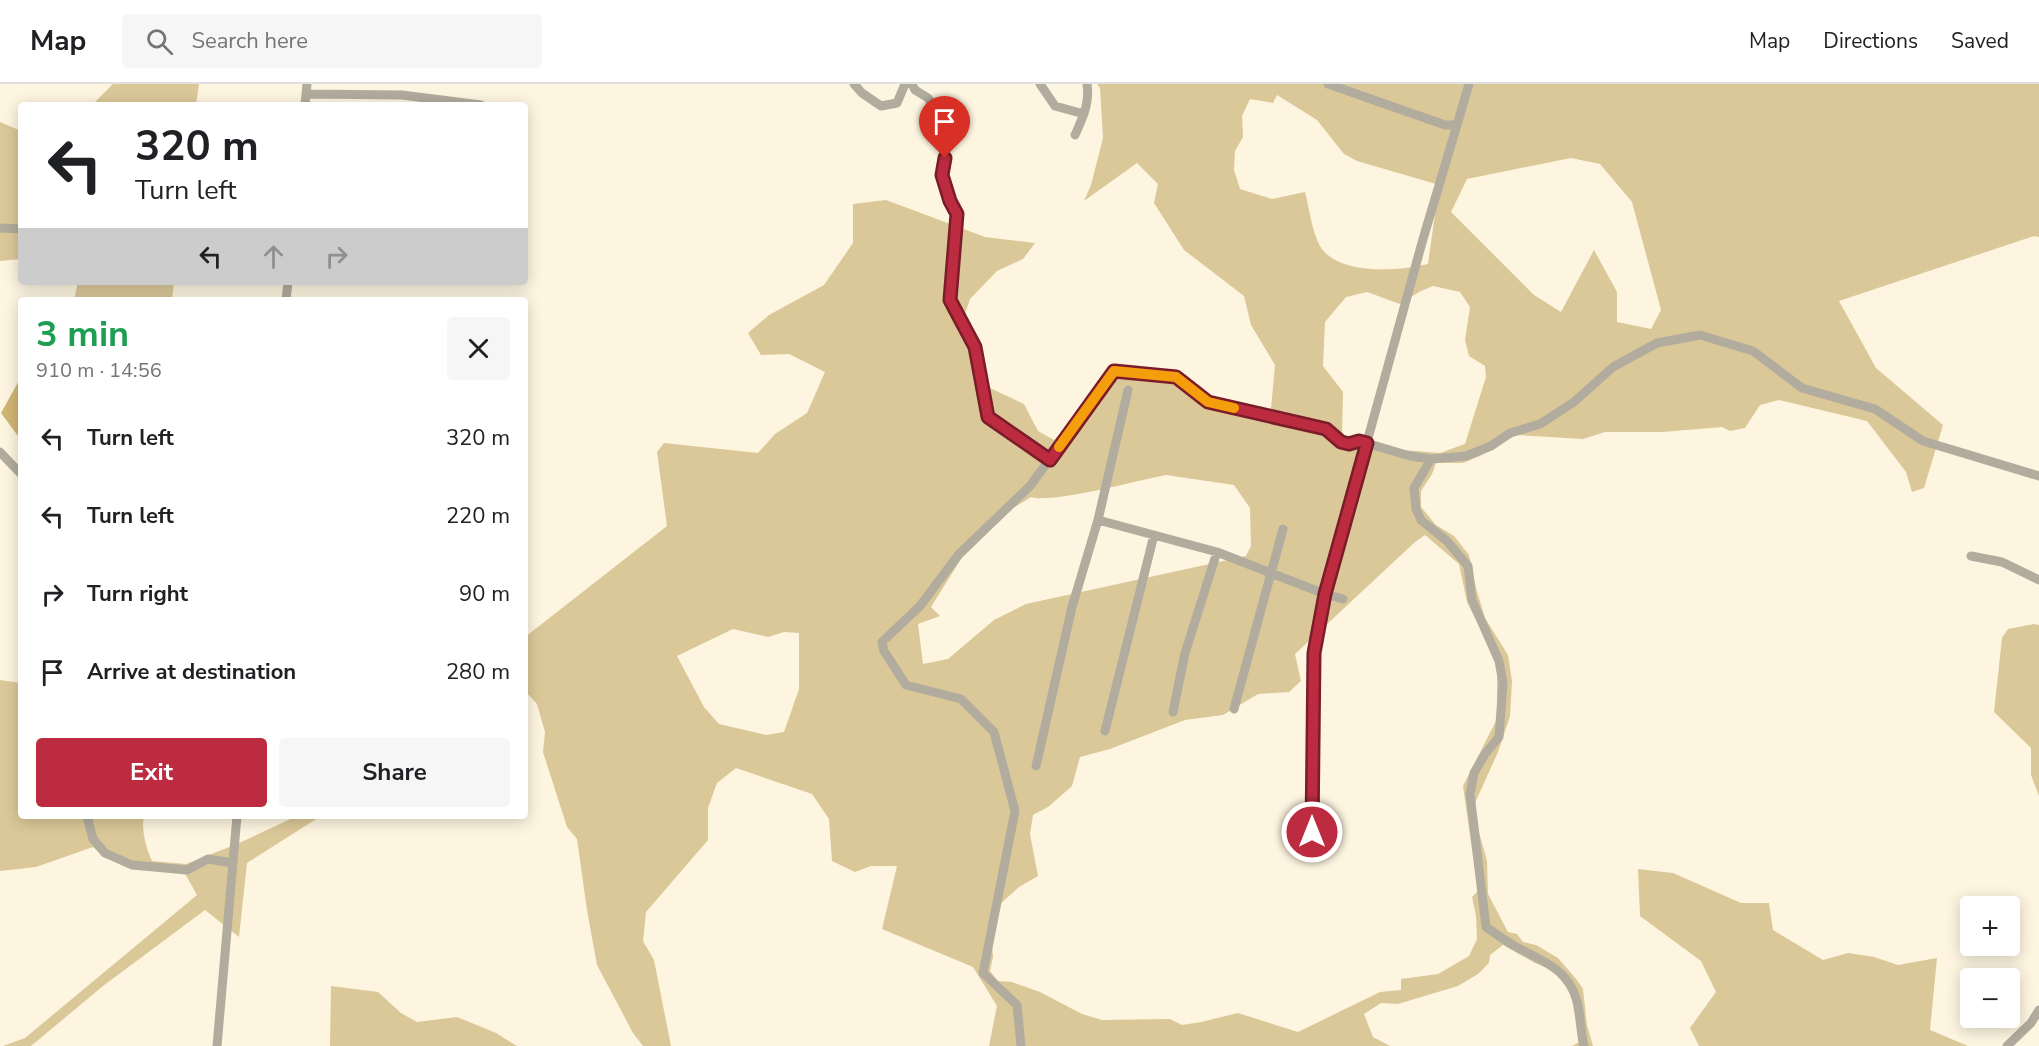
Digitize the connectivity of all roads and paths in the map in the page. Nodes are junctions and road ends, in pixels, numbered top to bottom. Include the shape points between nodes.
1 (854, 84) edge
2 (905, 84) edge
3 (912, 84) edge
4 (1040, 84) edge
5 (1087, 84) edge
6 (1328, 84) edge
7 (1469, 84) edge
8 (307, 89) edge
9 (425, 102) edge
10 (1084, 114) junction
11 (1457, 125) junction
12 (1075, 135) dead end
13 (0, 228) edge
14 (18, 229) edge
15 (1128, 390) dead end
16 (1367, 443) junction
17 (0, 452) edge
18 (1431, 459) junction
19 (1050, 460) junction
20 (18, 471) edge
21 (2039, 476) edge
22 (1098, 520) junction
23 (1283, 529) dead end
24 (1154, 535) junction
25 (1217, 552) junction
26 (1971, 556) dead end
27 (1271, 573) junction
28 (2039, 580) edge
29 (1325, 594) junction
30 (1343, 599) dead end
31 (1234, 709) dead end
32 (1173, 712) dead end
33 (1105, 731) dead end
34 (1036, 766) dead end
35 (88, 819) edge
36 (237, 819) edge
37 (1312, 832) dead end
38 (233, 862) junction
39 (2039, 1010) edge
40 (217, 1046) edge
41 (1021, 1046) edge
42 (1584, 1046) edge
43 (2007, 1046) edge

1 - 2 street via 881,106 897,104
3 - 19 street via 939,113 946,132 942,175 957,214 950,300 975,347 988,417
4 - 10 street via 1055,106
5 - 10 street via 1089,97
6 - 11 street via 1445,125
7 - 11 street
8 - 9 street via 402,95
10 - 12 street
11 - 16 street
13 - 14 street
15 - 22 street
16 - 18 street
16 - 19 street via 1341,442 1326,429 1208,402 1176,377 1114,371
16 - 29 street
17 - 20 street
18 - 21 street via 1466,456 1510,433 1540,424 1575,402 1613,368 1657,343 1700,335 1752,351 1802,388 1875,409 1923,441
18 - 42 street via 1414,488 1416,510 1421,520 1447,541 1468,566 1472,600 1499,661 1503,683 1499,737 1474,773 1470,794 1486,927 1553,965 1568,981 1577,1000
19 - 41 street via 1030,486 959,555 920,606 882,642 906,685 961,699 994,732 1015,812 983,973 1017,1005
22 - 24 street
22 - 34 street via 1072,607
23 - 27 street
24 - 25 street
24 - 33 street
25 - 27 street
25 - 32 street via 1185,653
26 - 28 street via 2002,562
27 - 29 street
27 - 31 street
29 - 30 street
29 - 37 street via 1314,653
35 - 38 street via 93,840 105,853 132,865 187,870 208,858
36 - 38 street
38 - 40 street
39 - 43 street

